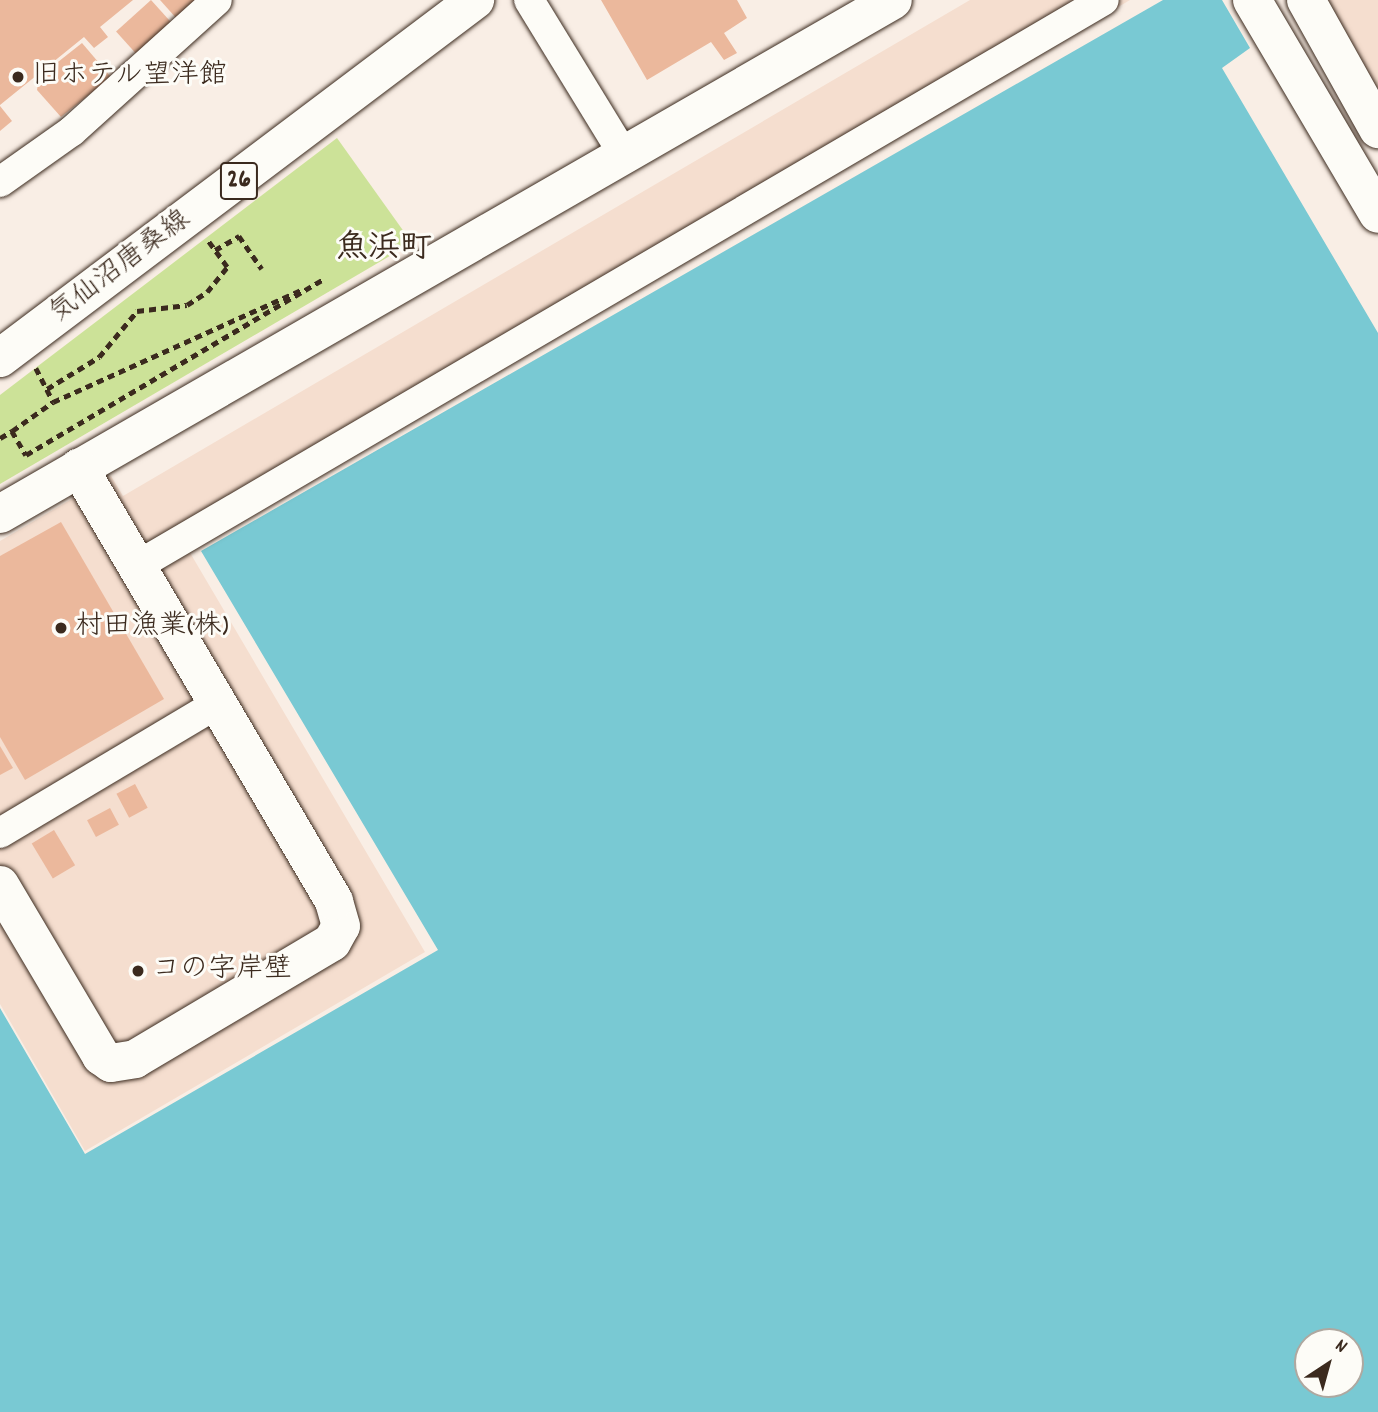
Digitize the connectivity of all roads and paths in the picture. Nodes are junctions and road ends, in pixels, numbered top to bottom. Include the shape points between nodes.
1 (217, 0) edge
2 (475, 0) edge
3 (528, 0) edge
4 (892, 0) edge
5 (1104, 0) edge
6 (1252, 0) edge
7 (1306, 0) edge
8 (1374, 112) edge
9 (624, 155) junction
10 (0, 182) edge
11 (1378, 214) edge
12 (202, 232) dead end
13 (215, 250) junction
14 (262, 269) dead end
15 (16, 359) edge
16 (47, 389) junction
17 (53, 402) junction
18 (12, 431) junction
19 (0, 438) edge
20 (79, 468) junction
21 (0, 514) edge
22 (137, 566) junction
23 (218, 703) junction
24 (0, 833) edge
25 (0, 886) edge

1 - 10 street via 72,131
2 - 15 street, 気仙沼唐桑線 / 26
3 - 9 street
4 - 9 street
5 - 22 street
6 - 11 street
7 - 8 street
9 - 20 street
12 - 13 path
13 - 14 path via 239,236
13 - 16 path via 227,267 207,292 187,305 137,312 100,357
15 - 16 path
16 - 17 path
17 - 18 path
17 - 18 path via 324,279 26,455
18 - 19 path
20 - 21 street
20 - 22 street
22 - 23 street
23 - 24 street
23 - 25 street via 334,901 341,926 332,942 135,1059 111,1063 101,1056

